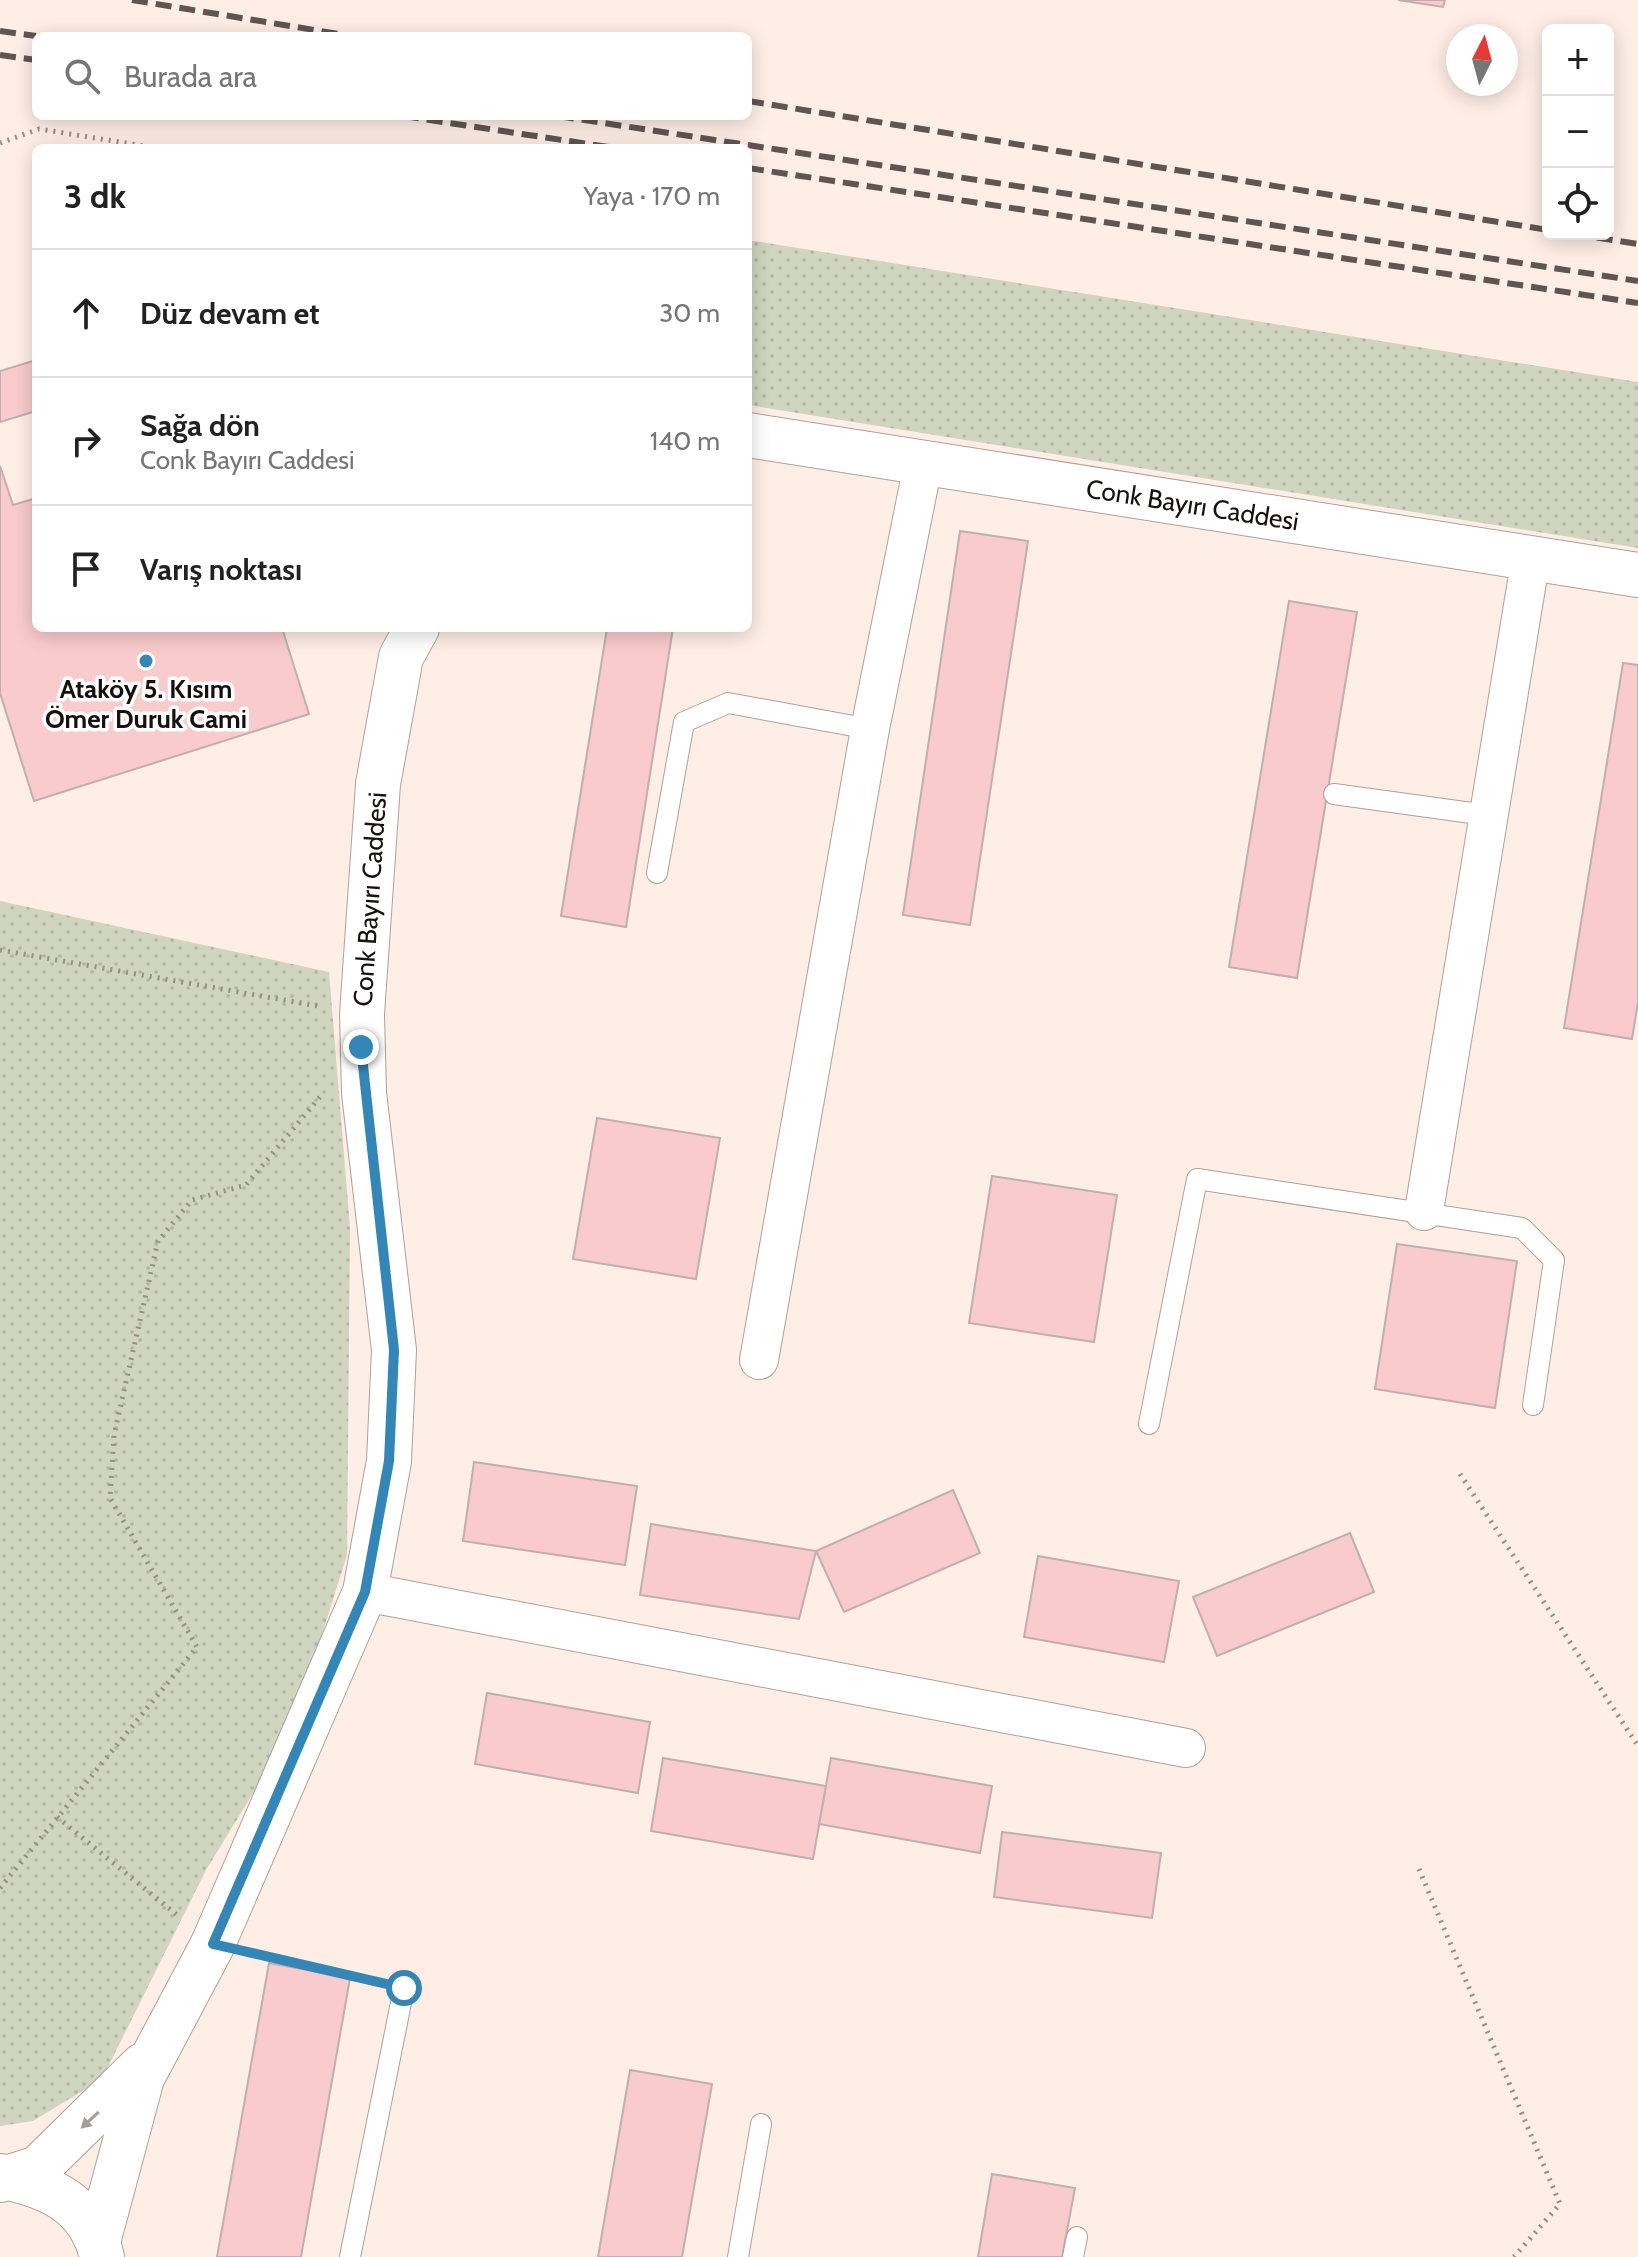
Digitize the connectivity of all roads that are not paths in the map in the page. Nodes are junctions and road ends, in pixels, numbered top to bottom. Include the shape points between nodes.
1 (752, 436) edge
2 (924, 460) junction
3 (1531, 557) junction
4 (1638, 575) edge
5 (415, 632) edge
6 (870, 729) junction
7 (1334, 794) dead end
8 (1486, 815) junction
9 (657, 873) dead end
10 (1424, 1211) junction
11 (759, 1360) dead end
12 (1533, 1405) dead end
13 (1149, 1424) dead end
14 (365, 1592) junction
15 (1186, 1748) dead end
16 (404, 1988) road end
17 (163, 2043) junction
18 (761, 2124) dead end
19 (1, 2177) edge
20 (95, 2252) edge
21 (350, 2257) edge
22 (738, 2257) edge

1 - 2 street, Conk Bayırı Caddesi
2 - 3 street, Conk Bayırı Caddesi
2 - 6 street
3 - 4 street, Conk Bayırı Caddesi
3 - 8 street
5 - 14 street, Conk Bayırı Caddesi via 401,657 378,784 362,1030 394,1350 389,1461
6 - 9 lane via 728,703 684,722
6 - 11 street
7 - 8 lane
8 - 10 street
10 - 12 lane via 1522,1228 1554,1260
10 - 13 lane via 1197,1179
14 - 15 street
14 - 17 street, Conk Bayırı Caddesi via 213,1944
16 - 21 lane
17 -> 19 street, Conk Bayırı Caddesi via 38,2168
17 - 20 street, Conk Bayırı Caddesi via 142,2078
18 - 22 lane
19 - 20 street via 42,2186 69,2199

